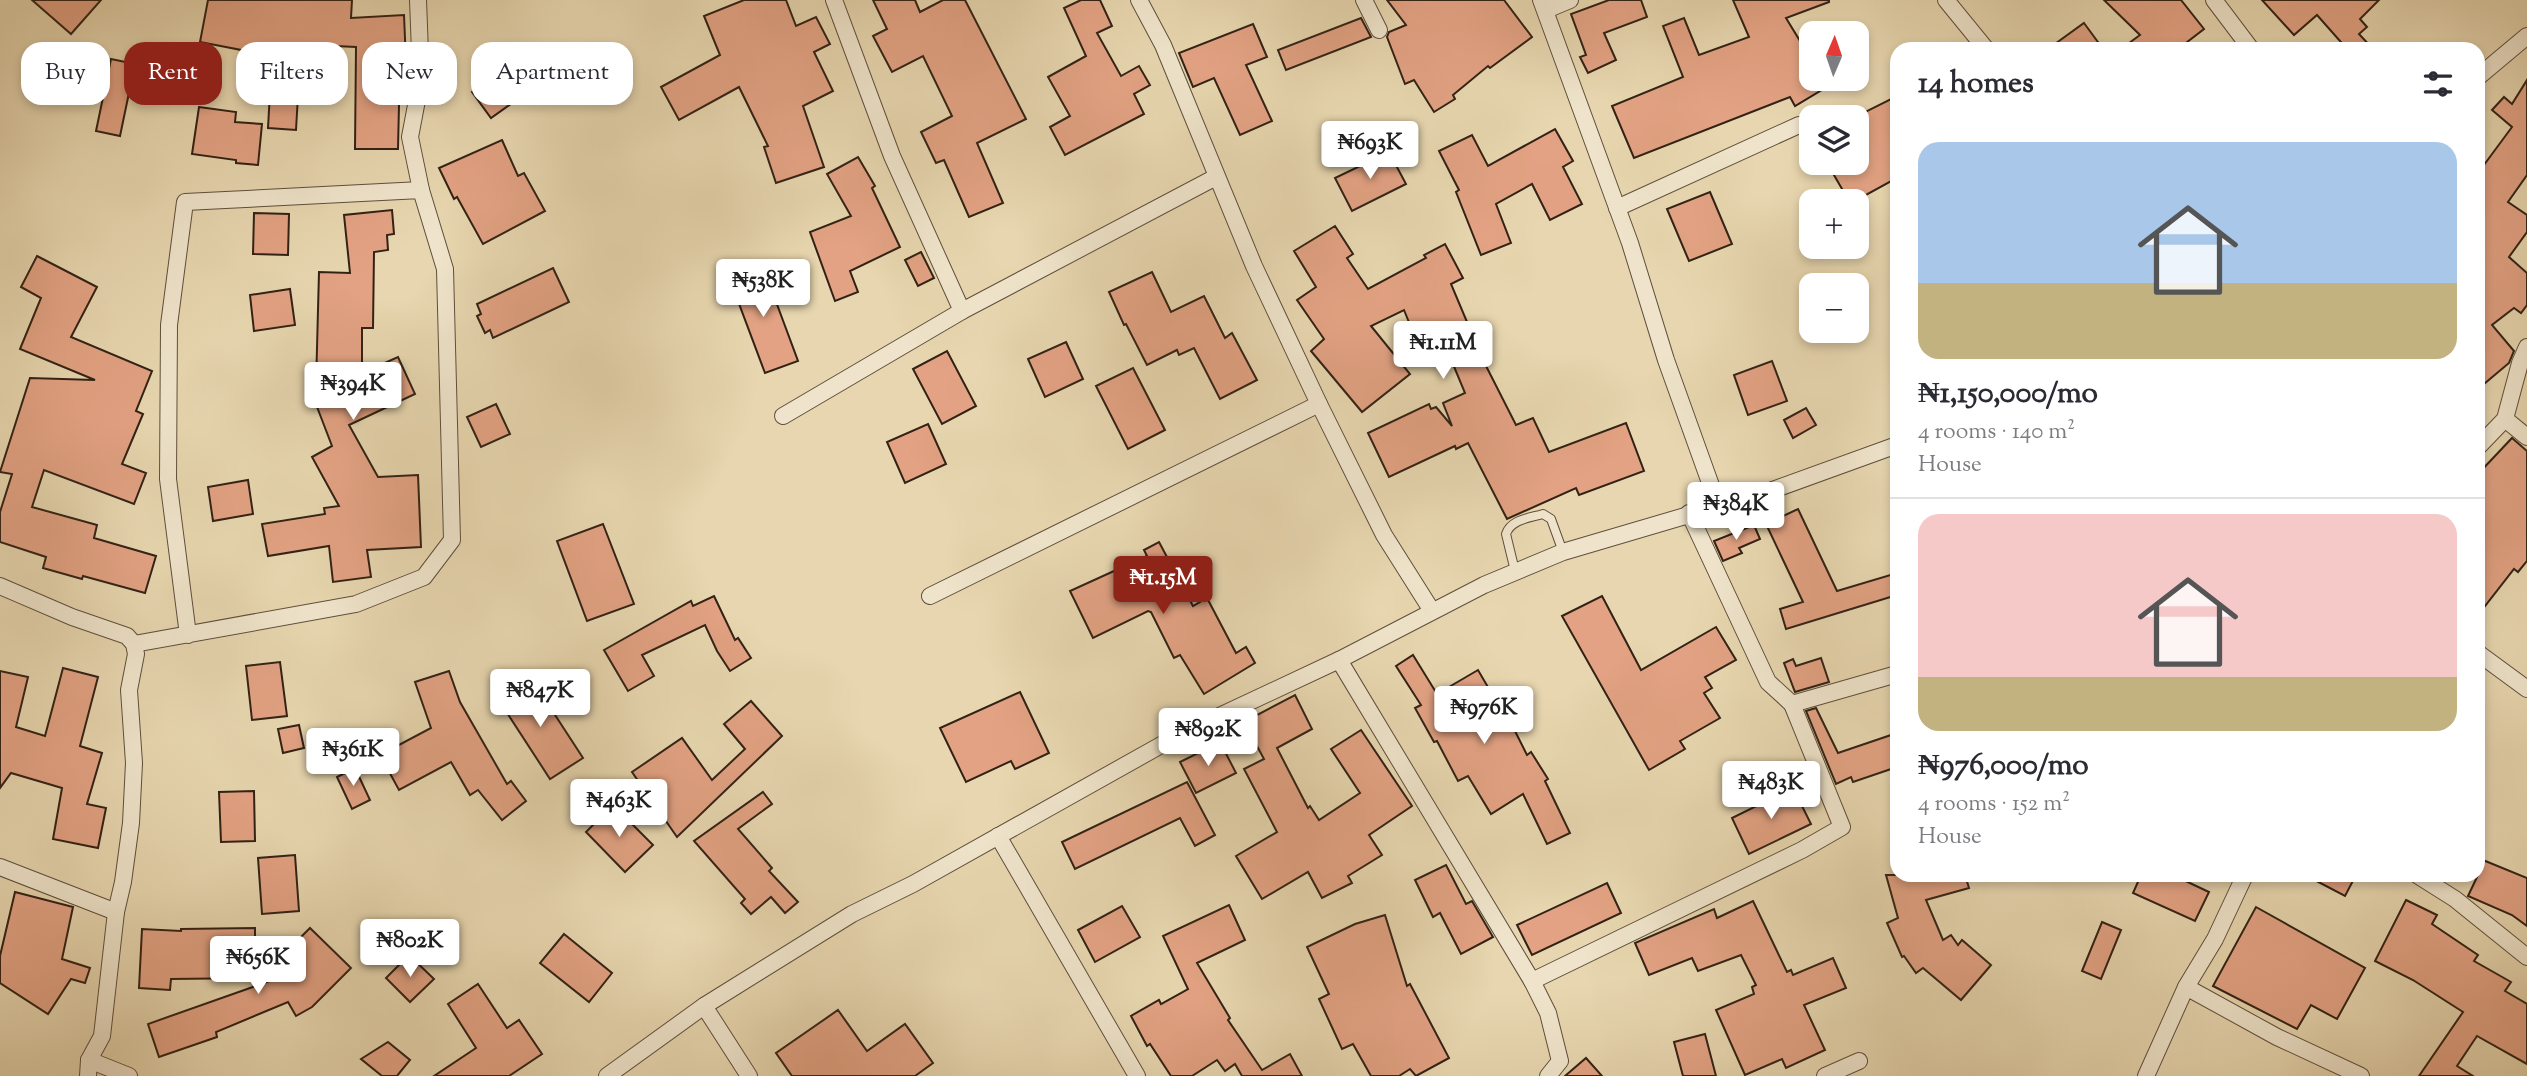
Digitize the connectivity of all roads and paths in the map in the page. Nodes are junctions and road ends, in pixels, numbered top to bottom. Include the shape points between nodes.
1 (418, 0) edge
2 (834, 0) edge
3 (1139, 0) edge
4 (1364, 0) edge
5 (1570, 0) edge
6 (1946, 0) edge
7 (2214, 0) edge
8 (1543, 5) edge
9 (1378, 30) dead end
10 (2527, 36) edge
11 (1980, 42) edge
12 (2246, 42) edge
13 (2485, 71) edge
14 (1799, 125) dead end
15 (1216, 177) junction
16 (421, 190) junction
17 (1618, 208) junction
18 (962, 311) junction
19 (2527, 347) edge
20 (1319, 404) junction
21 (783, 416) dead end
22 (2505, 419) junction
23 (2527, 436) edge
24 (2485, 440) edge
25 (1890, 448) edge
26 (1718, 505) junction
27 (1689, 513) junction
28 (1563, 552) junction
29 (1515, 571) junction
30 (0, 586) edge
31 (930, 596) dead end
32 (1432, 611) junction
33 (188, 635) junction
34 (134, 644) junction
35 (2485, 658) edge
36 (1339, 660) junction
37 (1890, 676) edge
38 (2527, 690) edge
39 (1792, 704) junction
40 (998, 836) junction
41 (0, 867) edge
42 (2242, 882) edge
43 (2428, 882) edge
44 (116, 912) junction
45 (2527, 957) edge
46 (1532, 981) junction
47 (2186, 987) junction
48 (704, 1006) junction
49 (1859, 1061) dead end
50 (88, 1068) edge
51 (129, 1076) edge
52 (607, 1076) edge
53 (749, 1076) edge
54 (1137, 1076) edge
55 (1548, 1076) edge
56 (1825, 1076) edge
57 (2146, 1076) edge
58 (2361, 1076) edge

1 - 16 street via 421,79 410,137
2 - 18 street via 892,156
3 - 15 street via 1163,45
4 - 9 street
5 - 8 street
6 - 11 street
7 - 12 street
8 - 17 street
10 - 13 street
14 - 17 street
15 - 18 street
15 - 20 street
16 - 33 street via 445,269 452,540 424,577 356,604
16 - 33 street via 185,202 169,325 168,479
17 - 26 street
18 - 21 street
19 - 22 street
20 - 31 street
20 - 32 street via 1384,535
22 - 23 street
22 - 24 street
25 - 26 street
26 - 27 street
27 - 28 street
27 - 39 street via 1768,682
28 - 29 street
28 - 29 lane via 1547,516 1514,523 1506,534
29 - 32 street
30 - 34 street via 127,636
32 - 36 street
33 - 34 street
34 - 44 street via 129,690 134,763 131,823
35 - 38 street
36 - 40 street via 1180,735
36 - 46 street
37 - 39 street
39 - 46 street via 1842,827
40 - 48 street via 852,914
40 - 54 street
41 - 44 street
42 - 47 street
43 - 45 street
44 - 50 street via 102,1035
46 - 55 street via 1548,1013 1560,1061
47 - 57 street
47 - 58 street
48 - 52 street
48 - 53 street
49 - 56 street
50 - 51 street

